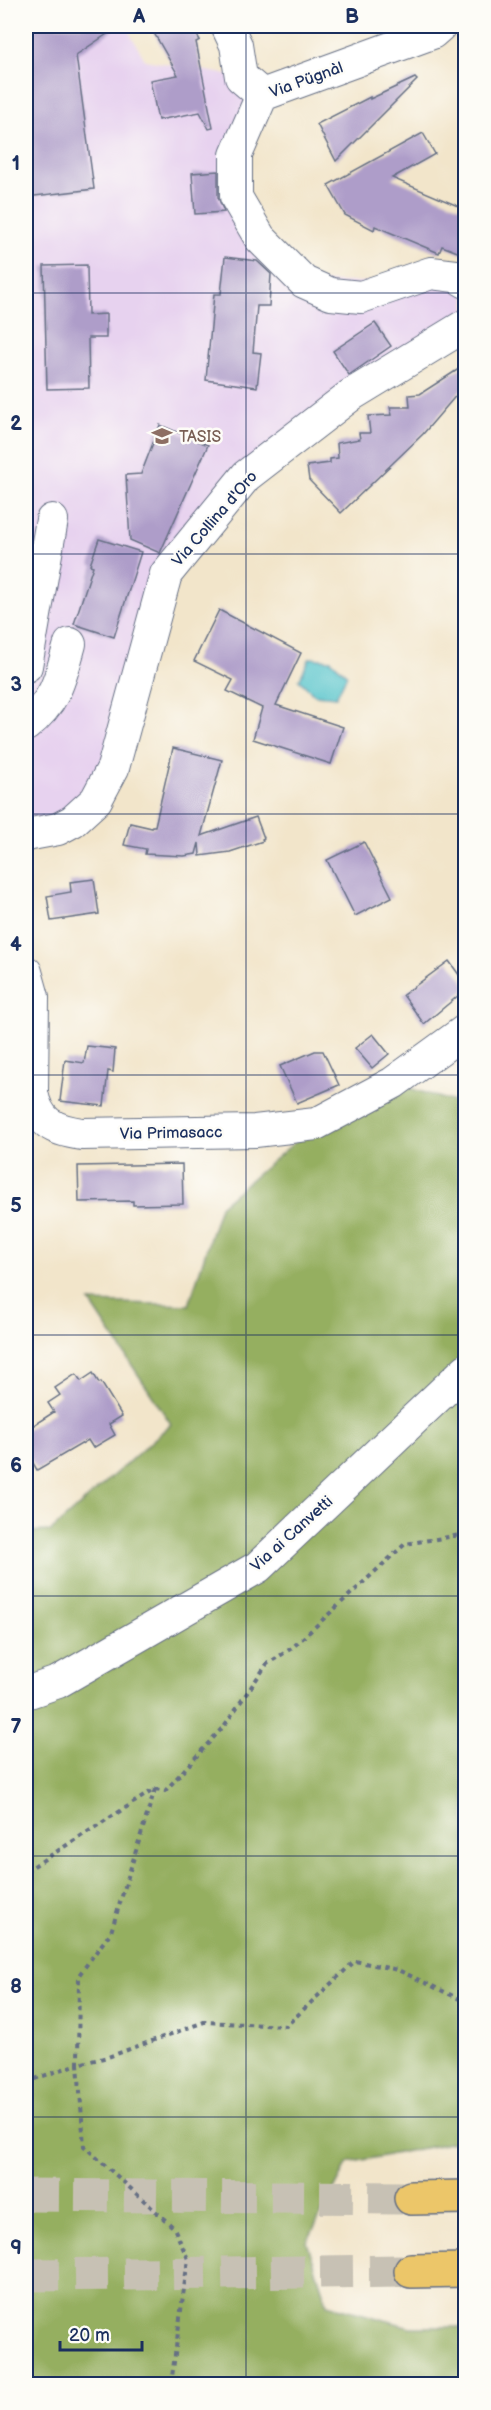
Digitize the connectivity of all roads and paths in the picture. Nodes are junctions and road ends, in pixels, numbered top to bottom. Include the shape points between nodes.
1 (227, 26) edge
2 (440, 26) edge
3 (262, 95) junction
4 (465, 282) edge
5 (465, 325) edge
6 (52, 520) dead end
7 (70, 644) dead end
8 (26, 666) edge
9 (26, 725) edge
10 (26, 835) edge
11 (26, 972) edge
12 (465, 1029) edge
13 (465, 1041) edge
14 (435, 1054) junction
15 (465, 1370) edge
16 (465, 1532) edge
17 (26, 1693) edge
18 (154, 1789) junction
19 (26, 1871) edge
20 (465, 2002) edge
21 (78, 2064) junction
22 (26, 2082) edge
23 (411, 2198) tunnel mouth
24 (465, 2198) edge
25 (465, 2270) edge
26 (411, 2271) tunnel mouth
27 (171, 2385) edge

1 - 3 street via 236,45 241,77
2 - 3 street, Via Pügnàl via 432,33
3 - 4 street, Via Pügnàl via 236,155 236,197 260,238 304,282 331,294 362,297 431,273 456,276
5 - 10 street, Via Collina d'Oro via 351,395 246,476 166,574 113,768 96,800 58,829
6 - 8 street
7 - 9 street via 59,683 43,712
11 - 14 street, Via Primasacc via 33,997 34,1107 45,1121 61,1131 255,1131 316,1124 393,1083
12 - 14 street, Via Primasacc
13 - 14 street, Via Primasacc
15 - 17 street, Via ai Canvetti via 258,1567 58,1682
16 - 18 path via 405,1544 292,1648 267,1664 224,1725 165,1791
18 - 19 path
18 - 21 path via 111,1932 79,1975
20 - 21 path via 398,1970 355,1961 286,2026 204,2022
21 - 22 path
21 - 27 path via 84,2146 174,2228 188,2259
23 - 24 highway
25 - 26 highway

